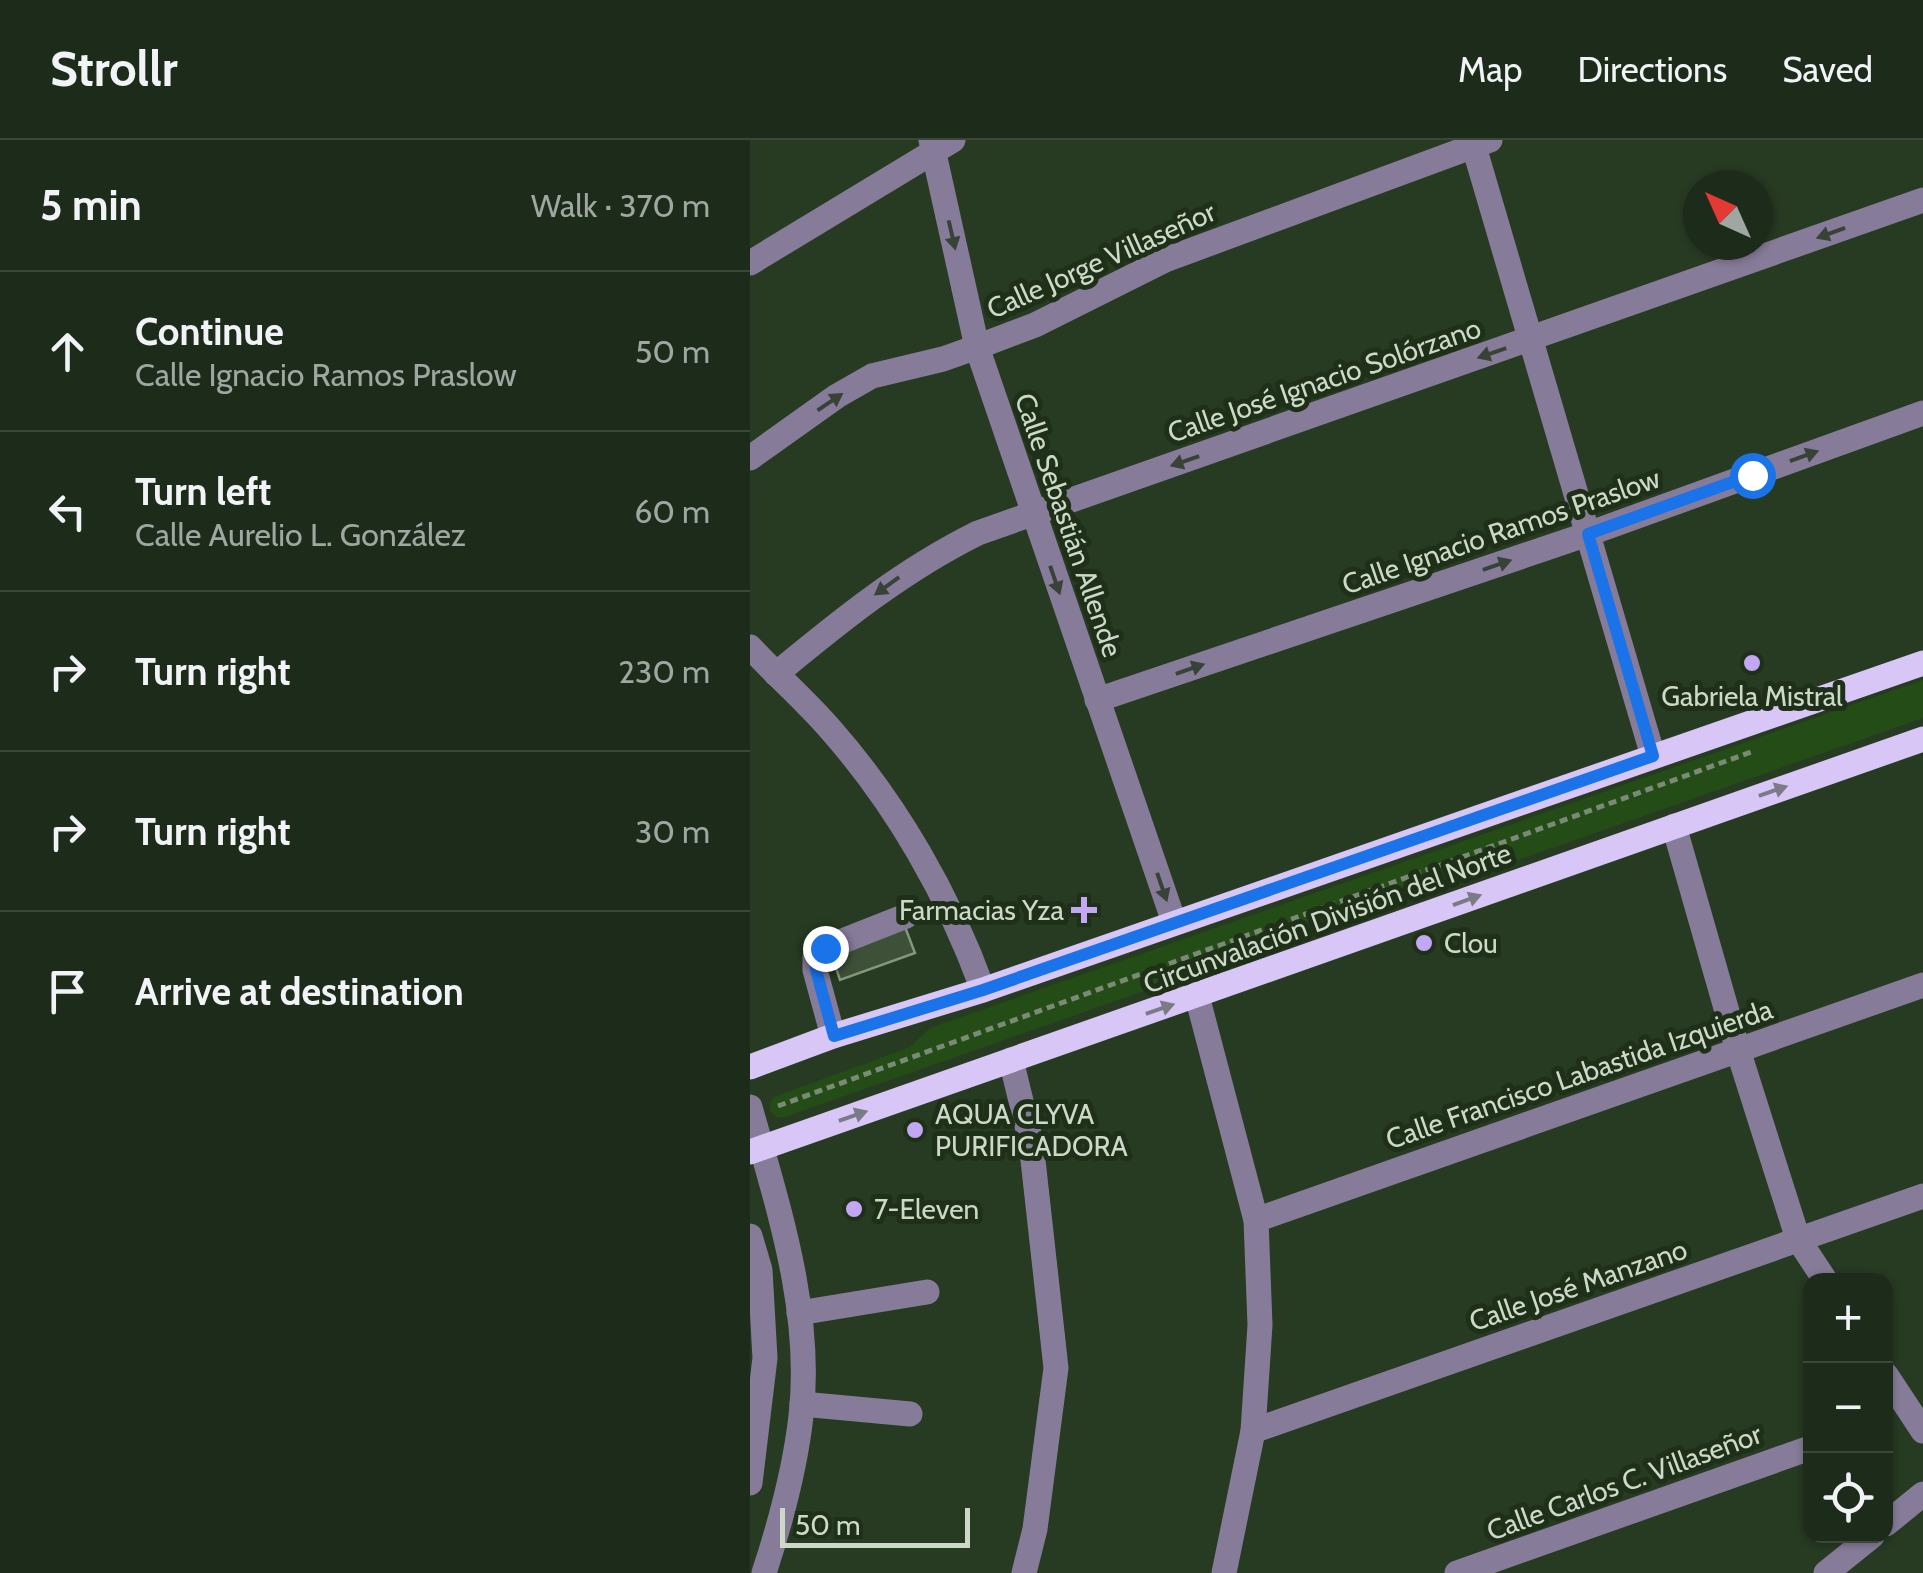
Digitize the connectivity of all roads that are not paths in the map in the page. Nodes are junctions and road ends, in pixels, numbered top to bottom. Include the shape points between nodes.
1 (1479, 142) edge
2 (939, 143) edge
3 (1923, 200) edge
4 (750, 263) edge
5 (1531, 340) junction
6 (978, 347) junction
7 (1923, 413) edge
8 (750, 458) edge
9 (1032, 514) junction
10 (1588, 534) junction
11 (750, 646) edge
12 (1923, 663) edge
13 (776, 674) junction
14 (1097, 700) junction
15 (1923, 739) edge
16 (1653, 756) junction
17 (1674, 826) junction
18 (906, 916) dead end
19 (1174, 922) junction
20 (1923, 985) edge
21 (983, 990) junction
22 (1197, 996) junction
23 (834, 1036) junction
24 (1738, 1050) junction
25 (1011, 1060) junction
26 (750, 1066) edge
27 (750, 1107) edge
28 (756, 1150) edge
29 (1923, 1196) edge
30 (1256, 1220) junction
31 (750, 1236) edge
32 (1798, 1239) junction
33 (791, 1257) junction
34 (754, 1263) edge
35 (1820, 1273) edge
36 (927, 1292) dead end
37 (800, 1313) junction
38 (1893, 1388) edge
39 (802, 1404) junction
40 (910, 1414) dead end
41 (1910, 1418) edge
42 (1254, 1431) junction
43 (1803, 1450) edge
44 (750, 1483) edge
45 (1923, 1494) edge
46 (1893, 1518) edge
47 (1863, 1543) edge
48 (764, 1573) edge
49 (1024, 1573) edge
50 (1224, 1573) edge
51 (1457, 1573) edge
52 (1826, 1573) edge

1 - 5 street
1 - 6 street, Calle Jorge Villaseñor via 1165,260
2 - 4 street
2 -> 6 street, Calle Sebastián Allende
3 -> 5 street, Calle José Ignacio Solórzano
5 -> 9 street, Calle José Ignacio Solórzano
5 - 10 street
8 -> 6 street, Calle Jorge Villaseñor via 872,376
6 - 9 street, Calle Sebastián Allende
10 -> 7 street, Calle Ignacio Ramos Praslow
9 -> 13 street, Calle José Ignacio Solórzano via 932,555
9 -> 14 street, Calle Sebastián Allende
14 -> 10 street, Calle Ignacio Ramos Praslow
10 - 16 street
11 - 13 street
12 - 16 main road, Circunvalación División del Norte
13 - 21 street via 832,731 884,800 950,906
14 -> 19 street, Calle Sebastián Allende
17 -> 15 main road, Circunvalación División del Norte
16 - 19 main road, Circunvalación División del Norte
22 -> 17 main road, Circunvalación División del Norte
17 - 24 street
18 - 23 street via 815,957
19 - 21 main road, Circunvalación División del Norte
20 - 24 street, Calle Francisco Labastida Izquierda
21 - 23 main road, Circunvalación División del Norte
25 -> 22 main road, Circunvalación División del Norte
22 - 30 street
23 - 26 main road, Circunvalación División del Norte
24 - 30 street, Calle Francisco Labastida Izquierda
24 - 32 street
28 -> 25 main road, Circunvalación División del Norte
25 - 49 street via 1031,1142 1056,1368
27 - 28 street
28 - 33 street
29 - 32 street, Calle José Manzano
30 - 42 street
31 - 34 street
32 - 35 street
32 - 42 street, Calle José Manzano
33 - 34 street
33 - 37 street
34 - 44 street via 765,1358
36 - 37 street
37 - 39 street
38 - 41 street
39 - 40 street
39 - 48 street via 788,1498
42 - 50 street
43 - 51 street, Calle Carlos C. Villaseñor
45 - 46 street
47 - 52 street

